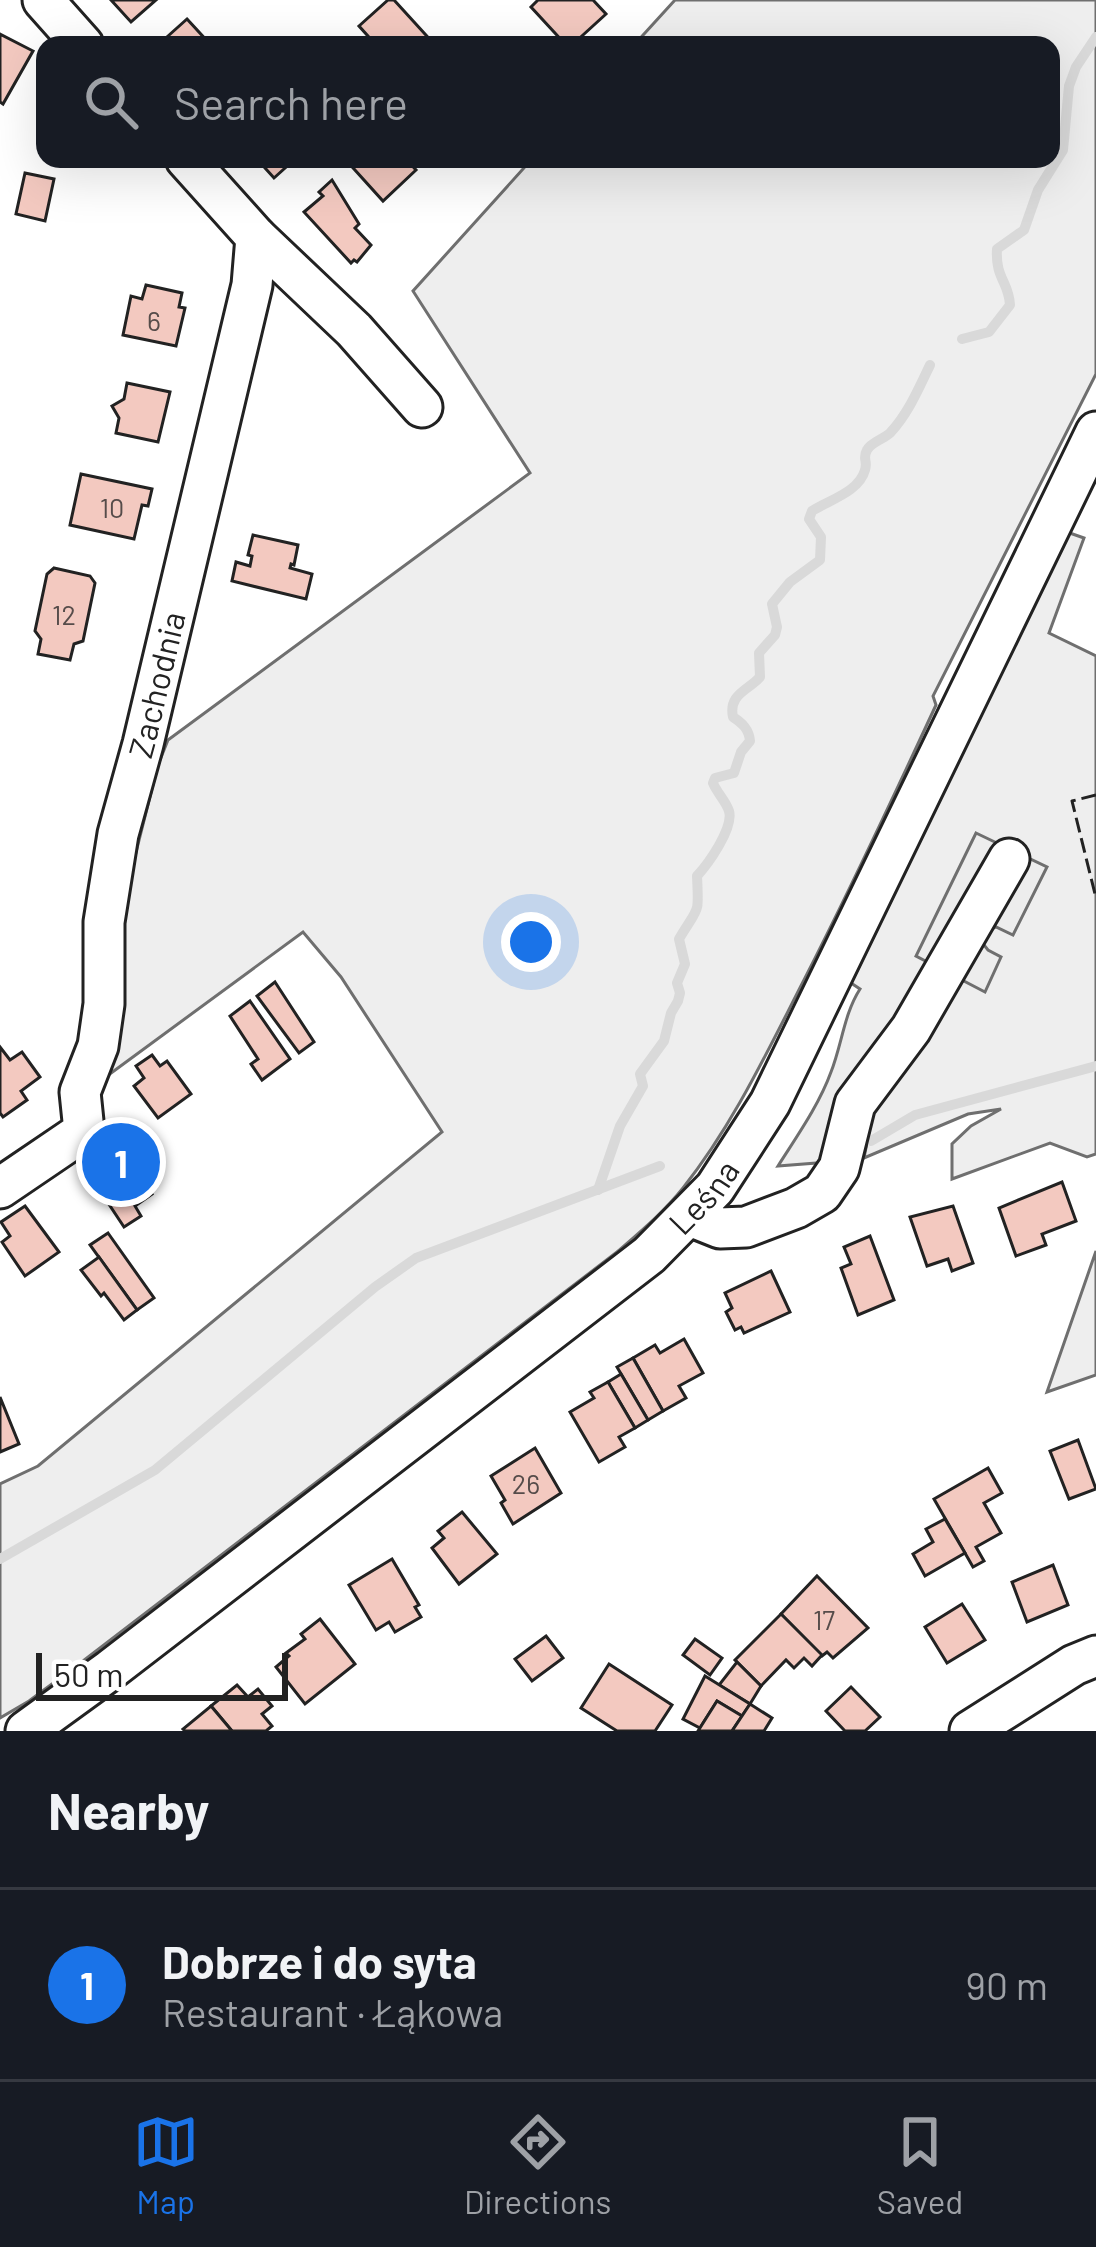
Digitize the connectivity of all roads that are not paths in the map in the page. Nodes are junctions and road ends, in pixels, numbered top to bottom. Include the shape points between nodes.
1 (43, 0) edge
2 (75, 36) edge
3 (194, 168) edge
4 (256, 237) junction
5 (422, 407) dead end
6 (1096, 432) edge
7 (1009, 859) dead end
8 (0, 1188) edge
9 (691, 1216) junction
10 (1096, 1655) edge
11 (26, 1731) edge
12 (970, 1731) edge

1 - 2 street
3 - 4 street
4 - 5 street
4 - 8 street, Zachodnia via 252,285 118,834 98,1046 80,1092 84,1131
6 - 9 street, Leśna via 770,1103
7 - 9 street via 911,1030 855,1104 845,1152 822,1193 746,1227 720,1228
9 - 11 street, Leśna
10 - 12 street

